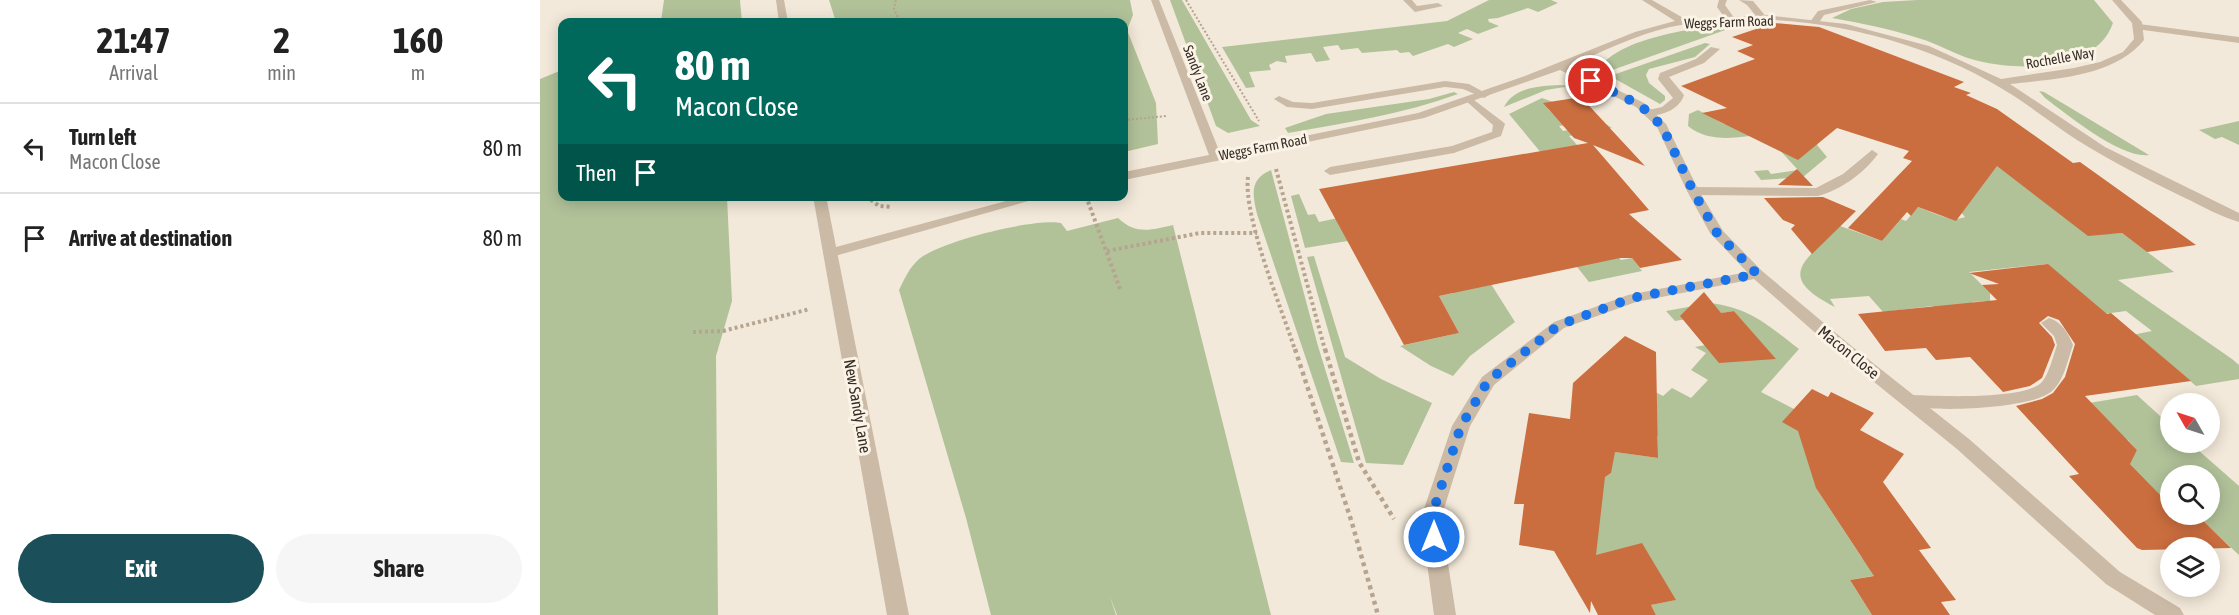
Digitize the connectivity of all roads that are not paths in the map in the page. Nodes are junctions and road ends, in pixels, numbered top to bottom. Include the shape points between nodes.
1 (780, 0) edge
2 (1155, 0) edge
3 (1407, 0) edge
4 (1646, 0) edge
5 (1723, 0) edge
6 (1743, 0) edge
7 (2116, 0) edge
8 (1873, 2) dead end
9 (1438, 6) dead end
10 (783, 18) edge
11 (1730, 19) junction
12 (1763, 20) junction
13 (1683, 22) junction
14 (1815, 22) junction
15 (2139, 27) junction
16 (2239, 40) edge
17 (1715, 49) dead end
18 (1560, 66) junction
19 (1999, 82) junction
20 (1484, 95) junction
21 (1279, 99) dead end
22 (1470, 100) junction
23 (1648, 113) junction
24 (1872, 154) dead end
25 (1215, 156) junction
26 (1330, 171) dead end
27 (1128, 175) edge
28 (1693, 191) junction
29 (820, 201) edge
30 (1022, 201) edge
31 (2237, 214) edge
32 (830, 253) junction
33 (1757, 274) junction
34 (2049, 323) dead end
35 (1913, 401) junction
36 (898, 615) edge
37 (1445, 615) edge
38 (2173, 615) edge

1 - 10 street
2 - 25 street, Sandy Lane
3 - 9 street via 1415,9
4 - 13 street
5 - 11 street via 1720,5
6 - 12 street
7 - 15 street
8 - 14 street via 1821,13
11 - 12 street, Weggs Farm Road
11 - 13 street, Weggs Farm Road
12 - 14 street, Weggs Farm Road
13 - 18 street, Weggs Farm Road via 1647,30
14 - 19 street, Weggs Farm Road via 1897,39
15 - 16 street
15 - 19 street, Rochelle Way via 2138,44 2109,63
17 - 23 street via 1700,61 1664,75 1663,80 1679,95 1678,99 1665,110
18 - 20 street, Weggs Farm Road
18 - 23 street, Macon Close via 1640,105
19 - 31 street, Weggs Farm Road via 2082,139 2149,175
20 - 21 street via 1456,83 1312,106 1291,105
20 - 22 street, Weggs Farm Road
22 - 25 street, Weggs Farm Road via 1420,116
22 - 26 street via 1499,124 1497,134 1454,149
23 - 28 street, Macon Close via 1662,126
24 - 28 street via 1864,164 1818,192
25 - 27 street, Weggs Farm Road
28 - 33 street, Macon Close via 1717,233
29 - 32 street, New Sandy Lane
30 - 32 street
32 - 36 street, New Sandy Lane
33 - 35 street, Macon Close via 1843,348
33 - 37 street via 1632,298 1559,325 1488,381 1461,426 1431,518
34 - 35 street via 2061,334 2065,345 2048,386 2036,394 1975,402
35 - 38 street, Macon Close via 2113,578

